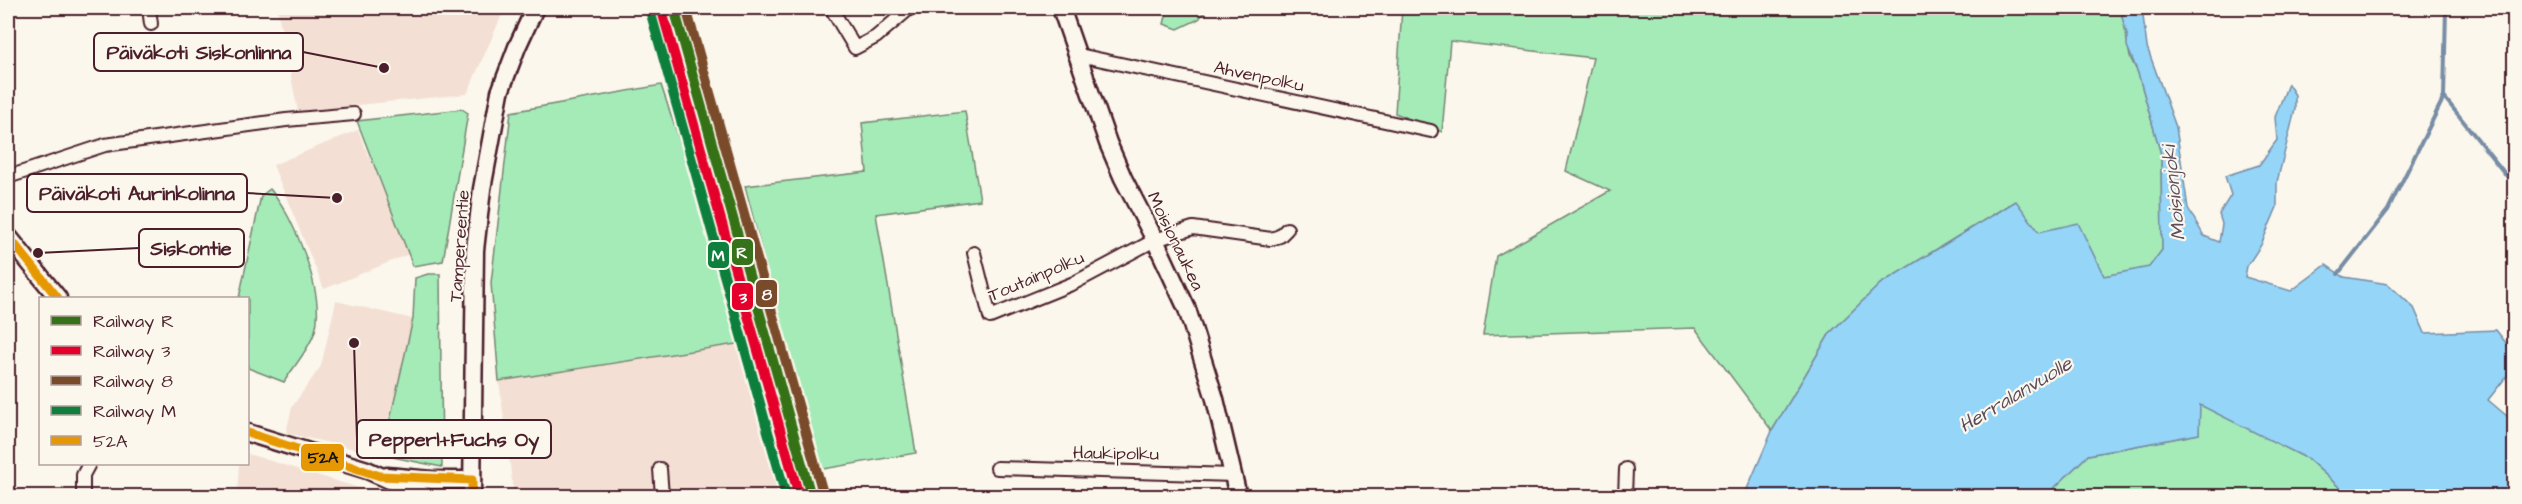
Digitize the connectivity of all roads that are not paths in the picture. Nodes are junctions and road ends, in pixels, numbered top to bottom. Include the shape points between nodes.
1 (149, 8) edge
2 (535, 8) edge
3 (831, 8) edge
4 (910, 8) edge
5 (1061, 8) edge
6 (151, 24) dead end
7 (1079, 56) junction
8 (354, 114) dead end
9 (1431, 131) dead end
10 (8, 177) edge
11 (1287, 229) dead end
12 (8, 236) edge
13 (1155, 240) junction
14 (974, 253) dead end
15 (57, 297) edge
16 (249, 433) edge
17 (88, 465) edge
18 (997, 468) dead end
19 (660, 469) dead end
20 (1626, 469) dead end
21 (1234, 475) junction
22 (380, 476) junction
23 (472, 488) edge
24 (83, 496) edge
25 (425, 496) edge
26 (662, 496) edge
27 (1238, 496) edge
28 (1625, 496) edge

1 - 6 street
2 - 23 street, Tampereentie via 500,92 482,189 475,250
3 - 4 street via 855,48 876,37
5 - 7 street, Moisionaukea
7 - 9 street, Ahvenpolku
7 - 13 street, Moisionaukea via 1108,143
8 - 10 street via 105,145
11 - 13 street via 1271,239 1193,228
12 - 15 street
13 - 14 street, Toutainpolku via 1074,283 990,317
13 - 21 street, Moisionaukea via 1197,337
16 - 22 street
17 - 24 street via 83,475
18 - 21 street, Haukipolku
19 - 26 street
20 - 28 street
21 - 27 street, Moisionaukea
22 - 23 street via 435,480
22 - 25 street

